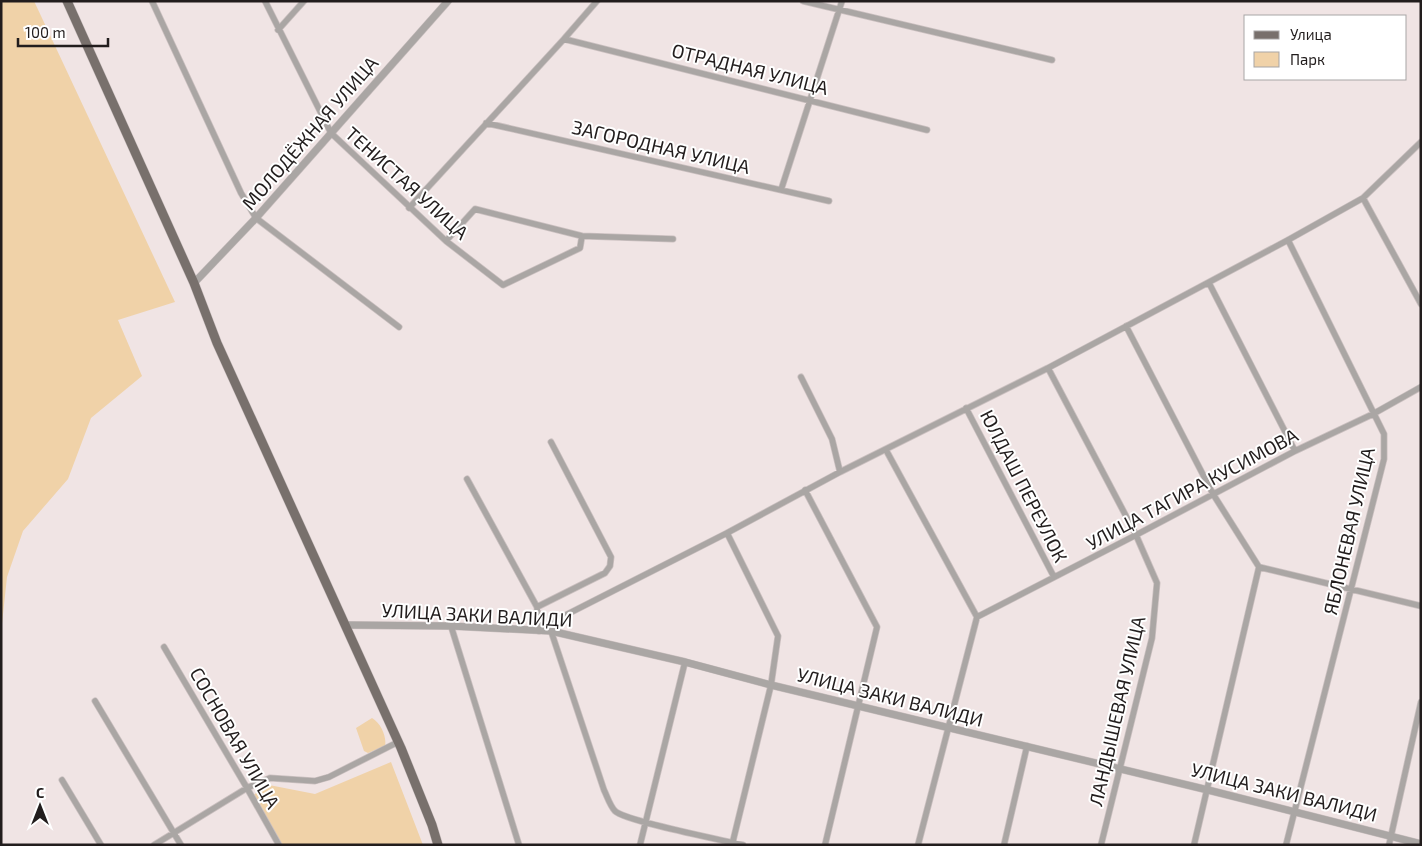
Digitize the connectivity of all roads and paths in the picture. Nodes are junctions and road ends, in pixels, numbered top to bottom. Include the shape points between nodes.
1 (67, 1) edge
2 (152, 1) edge
3 (265, 1) edge
4 (304, 1) edge
5 (448, 1) edge
6 (597, 1) edge
7 (803, 1) edge
8 (842, 1) edge
9 (839, 10) junction
10 (278, 30) junction
11 (564, 39) junction
12 (1052, 60) dead end
13 (811, 99) junction
14 (486, 123) junction
15 (927, 130) dead end
16 (330, 133) junction
17 (1421, 142) edge
18 (781, 190) junction
19 (1363, 198) junction
20 (829, 201) dead end
21 (409, 208) junction
22 (256, 218) junction
23 (582, 236) junction
24 (673, 239) dead end
25 (1288, 240) junction
26 (446, 241) junction
27 (194, 283) junction
28 (1209, 283) junction
29 (1421, 304) edge
30 (399, 326) dead end
31 (1126, 326) junction
32 (1048, 368) junction
33 (801, 377) dead end
34 (1421, 387) edge
35 (966, 408) junction
36 (1373, 414) junction
37 (552, 442) dead end
38 (886, 450) junction
39 (1295, 451) junction
40 (840, 472) junction
41 (467, 479) dead end
42 (805, 490) junction
43 (1213, 494) junction
44 (726, 533) junction
45 (1136, 536) junction
46 (1259, 566) junction
47 (1054, 577) junction
48 (1352, 589) junction
49 (1421, 606) edge
50 (537, 607) junction
51 (977, 617) junction
52 (346, 625) junction
53 (451, 626) junction
54 (539, 631) junction
55 (550, 631) junction
56 (164, 647) dead end
57 (686, 662) junction
58 (771, 685) junction
59 (95, 701) dead end
60 (1421, 702) edge
61 (858, 706) junction
62 (948, 728) junction
63 (398, 742) junction
64 (1027, 746) junction
65 (1120, 770) junction
66 (62, 780) dead end
67 (247, 788) junction
68 (1208, 790) junction
69 (1295, 811) junction
70 (646, 822) junction
71 (174, 833) junction
72 (1391, 835) junction
73 (733, 844) edge
74 (1421, 844) edge
75 (101, 845) edge
76 (154, 845) edge
77 (181, 845) edge
78 (279, 845) edge
79 (438, 845) edge
80 (519, 845) edge
81 (640, 845) edge
82 (743, 845) edge
83 (825, 845) edge
84 (918, 845) edge
85 (1004, 845) edge
86 (1101, 845) edge
87 (1194, 845) edge
88 (1286, 845) edge
89 (1389, 845) edge

1 - 27 main road
2 - 22 street via 241,193
3 - 10 street, ТЕНИСТАЯ УЛИЦА
4 - 10 street
5 - 16 street, МОЛОДЁЖНАЯ УЛИЦА
6 - 11 street
7 - 9 street
8 - 9 street
9 - 12 street
9 - 13 street
10 - 16 street, ТЕНИСТАЯ УЛИЦА
11 - 13 street, ОТРАДНАЯ УЛИЦА
11 - 14 street
13 - 15 street, ОТРАДНАЯ УЛИЦА
13 - 18 street
14 - 18 street, ЗАГОРОДНАЯ УЛИЦА
14 - 21 street
16 - 21 street, ТЕНИСТАЯ УЛИЦА
16 - 22 street, МОЛОДЁЖНАЯ УЛИЦА
17 - 19 street
18 - 20 street, ЗАГОРОДНАЯ УЛИЦА
19 - 25 street
19 - 29 street
21 - 26 street, ТЕНИСТАЯ УЛИЦА
22 - 27 street, МОЛОДЁЖНАЯ УЛИЦА
22 - 30 street
23 - 24 street
23 - 26 street via 475,209
23 - 26 street, ТЕНИСТАЯ УЛИЦА via 580,248 503,285
25 - 28 street
25 - 36 street, ЯБЛОНЕВАЯ УЛИЦА
27 - 52 main road via 217,343
28 - 31 street
28 - 39 street
31 - 32 street
31 - 43 street
32 - 35 street
32 - 45 street, ЛАНДЫШЕВАЯ УЛИЦА
33 - 40 street via 832,439
34 - 36 street, УЛИЦА ТАГИРА КУСИМОВА
35 - 38 street
35 - 47 street, ЮЛДАШ ПЕРЕУЛОК
36 - 39 street, УЛИЦА ТАГИРА КУСИМОВА
36 - 48 street, ЯБЛОНЕВАЯ УЛИЦА via 1384,434 1384,459
37 - 50 street via 611,557 605,573
38 - 40 street
38 - 51 street
39 - 43 street, УЛИЦА ТАГИРА КУСИМОВА
40 - 42 street
41 - 50 street
42 - 44 street
42 - 61 street via 877,627
43 - 45 street, УЛИЦА ТАГИРА КУСИМОВА
43 - 46 street
44 - 55 street via 552,622
44 - 58 street via 778,636
45 - 47 street, УЛИЦА ТАГИРА КУСИМОВА
45 - 65 street, ЛАНДЫШЕВАЯ УЛИЦА via 1157,583 1152,638
46 - 48 street
46 - 68 street
47 - 51 street, УЛИЦА ТАГИРА КУСИМОВА
48 - 49 street
48 - 69 street, ЯБЛОНЕВАЯ УЛИЦА
50 - 54 street
51 - 62 street
52 - 53 street, УЛИЦА ЗАКИ ВАЛИДИ
52 - 63 main road
53 - 54 street, УЛИЦА ЗАКИ ВАЛИДИ
53 - 80 street
54 - 55 street, УЛИЦА ЗАКИ ВАЛИДИ
55 - 57 street, УЛИЦА ЗАКИ ВАЛИДИ
55 - 70 street via 604,790 615,811
56 - 67 street, СОСНОВАЯ УЛИЦА
57 - 58 street, УЛИЦА ЗАКИ ВАЛИДИ
57 - 70 street
58 - 61 street, УЛИЦА ЗАКИ ВАЛИДИ
58 - 73 street
59 - 71 street
60 - 72 street
61 - 62 street, УЛИЦА ЗАКИ ВАЛИДИ
61 - 83 street
62 - 64 street, УЛИЦА ЗАКИ ВАЛИДИ
62 - 84 street
63 - 67 street via 329,777 315,781 270,778
63 - 79 main road
64 - 65 street, УЛИЦА ЗАКИ ВАЛИДИ
64 - 85 street
65 - 68 street, УЛИЦА ЗАКИ ВАЛИДИ
65 - 86 street, ЛАНДЫШЕВАЯ УЛИЦА
66 - 75 street
67 - 71 street
67 - 78 street, СОСНОВАЯ УЛИЦА
68 - 69 street, УЛИЦА ЗАКИ ВАЛИДИ
68 - 87 street
69 - 72 street, УЛИЦА ЗАКИ ВАЛИДИ
69 - 88 street, ЯБЛОНЕВАЯ УЛИЦА
70 - 73 street
70 - 81 street
71 - 76 street
71 - 77 street
72 - 74 street, УЛИЦА ЗАКИ ВАЛИДИ
72 - 89 street
73 - 82 street

